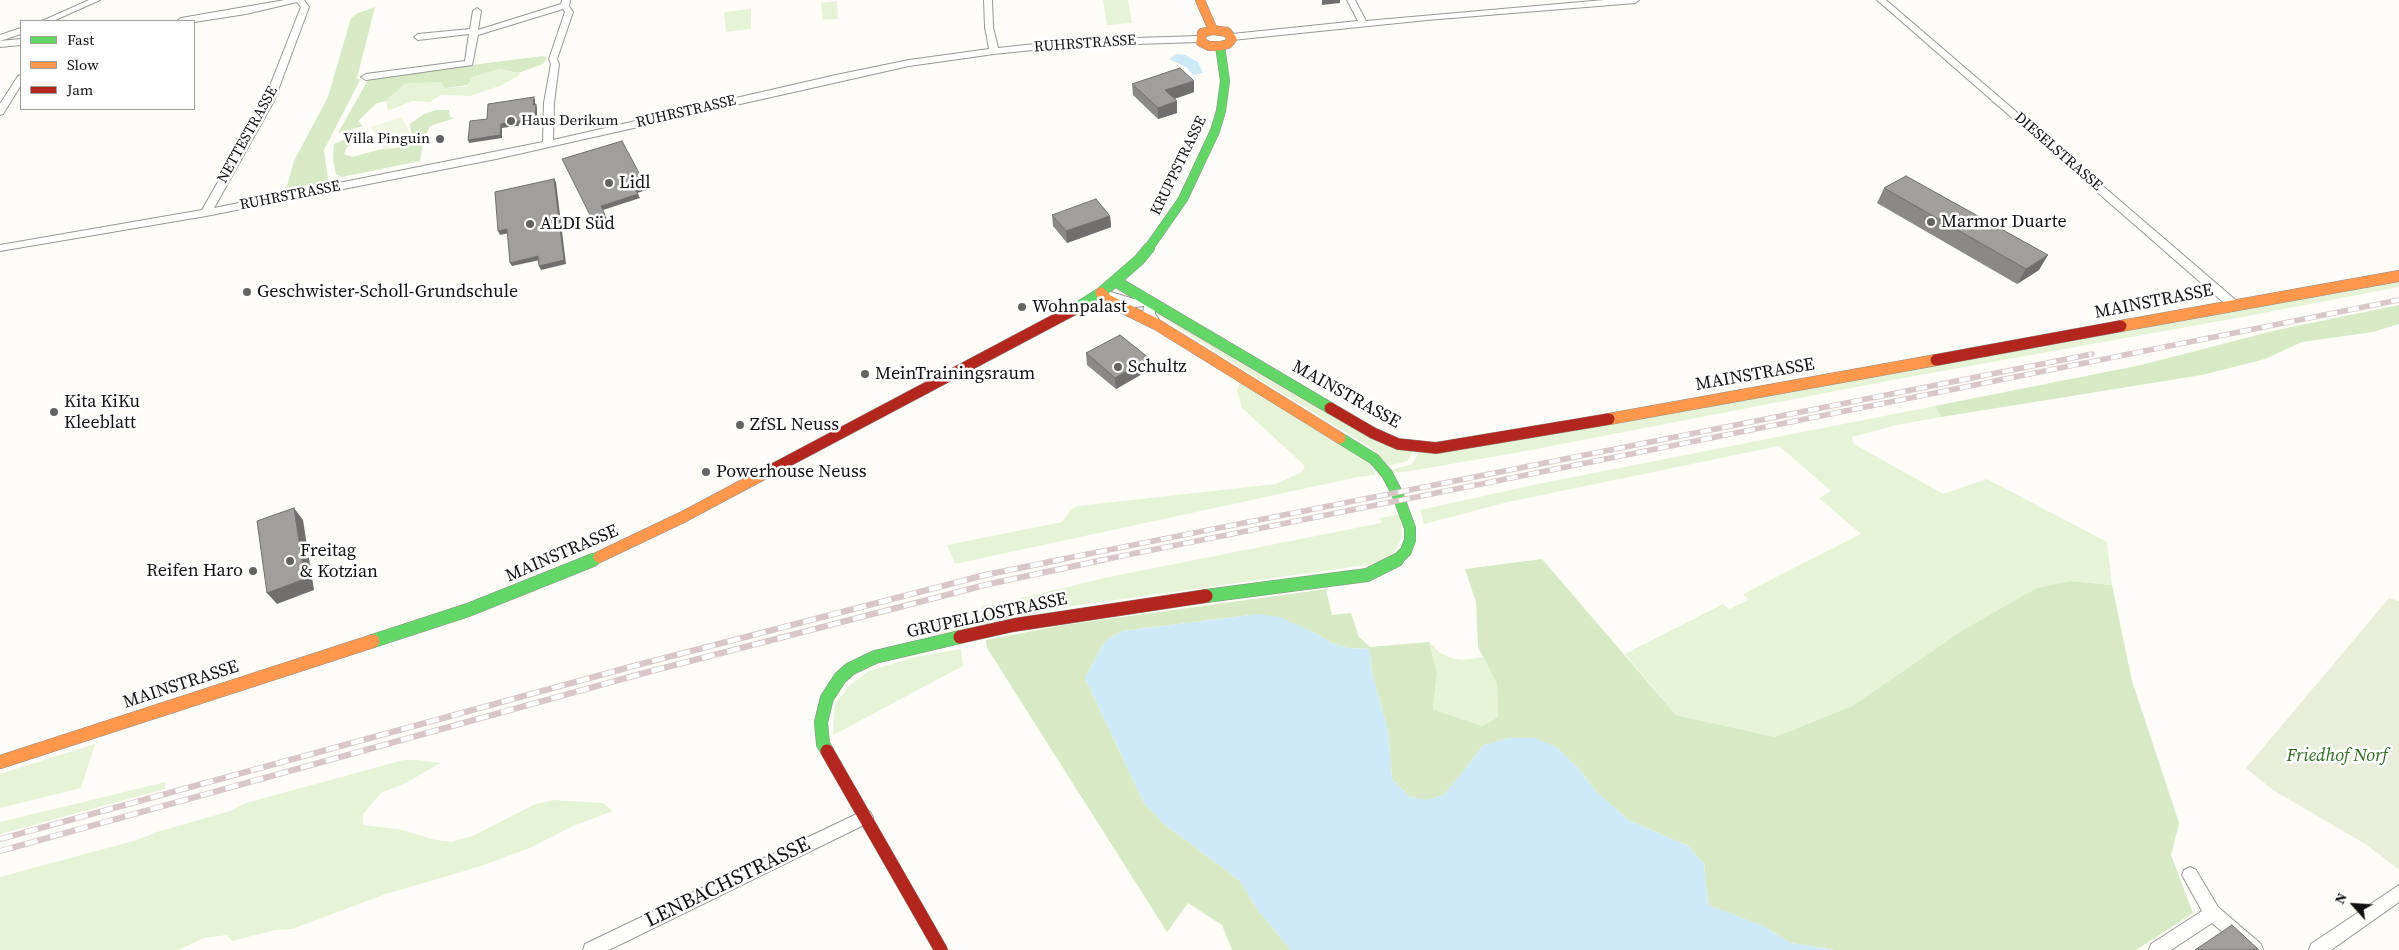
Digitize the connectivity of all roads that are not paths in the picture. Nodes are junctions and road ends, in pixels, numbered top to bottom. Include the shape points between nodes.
1 (96, 0) edge
2 (298, 0) edge
3 (988, 0) edge
4 (1200, 0) edge
5 (1351, 0) edge
6 (1635, 0) edge
7 (1882, 0) edge
8 (565, 3) edge
9 (477, 11) dead end
10 (48, 20) edge
11 (188, 20) edge
12 (1363, 23) junction
13 (1213, 30) junction
14 (20, 31) edge
15 (473, 32) junction
16 (1232, 37) junction
17 (0, 38) edge
18 (418, 38) dead end
19 (1199, 39) junction
20 (20, 42) edge
21 (0, 44) edge
22 (1220, 46) junction
23 (994, 51) junction
24 (366, 77) dead end
25 (20, 80) edge
26 (0, 112) edge
27 (548, 144) junction
28 (206, 213) junction
29 (0, 248) edge
30 (2399, 276) edge
31 (1115, 281) junction
32 (1101, 293) junction
33 (1150, 302) junction
34 (2234, 305) junction
35 (1156, 324) junction
36 (0, 762) edge
37 (865, 817) junction
38 (2190, 875) dead end
39 (2399, 893) edge
40 (2212, 914) junction
41 (591, 950) edge
42 (941, 950) edge
43 (2157, 950) edge
44 (2255, 950) edge
45 (2317, 950) edge

1 - 10 street
2 - 11 street
2 - 28 street, NETTESTRASSE via 305,7 269,102
3 - 23 street via 988,27
4 - 13 street
5 - 12 street
6 - 12 street
7 - 34 street, DIESELSTRASSE
8 - 15 street
8 - 27 street via 568,14 553,59
9 - 15 street
12 - 16 street
13 - 16 street via 1227,32
13 - 19 street via 1202,33
14 - 17 street
15 - 18 street
15 - 24 street via 469,63
16 - 22 street via 1230,42
19 - 22 street via 1209,46
19 - 23 street, RUHRSTRASSE via 1099,42
20 - 21 street
22 - 31 street, KRUPPSTRASSE via 1224,93 1208,145 1167,225 1139,260
23 - 27 street, RUHRSTRASSE via 846,76
25 - 26 street
27 - 28 street, RUHRSTRASSE
28 - 29 street, RUHRSTRASSE
30 - 34 street, MAINSTRASSE
31 - 32 street, MAINSTRASSE
31 - 33 street, MAINSTRASSE
32 - 33 street, MAINSTRASSE via 1134,303
32 - 35 street via 1107,300
32 - 36 street, MAINSTRASSE via 683,517 564,573 468,610
33 - 34 street, MAINSTRASSE via 1373,434 1398,444 1436,448
33 - 35 street via 1150,314
35 - 37 street, GRUPELLOSTRASSE via 1363,450 1387,474 1406,513 1410,534 1406,551 1395,562 1367,575 1150,603 1014,625 861,662 840,678 827,698 821,733 828,754
37 - 41 street, LENBACHSTRASSE
37 - 42 street, GRUPELLOSTRASSE
38 - 40 street
39 - 45 street
40 - 43 street
40 - 44 street

